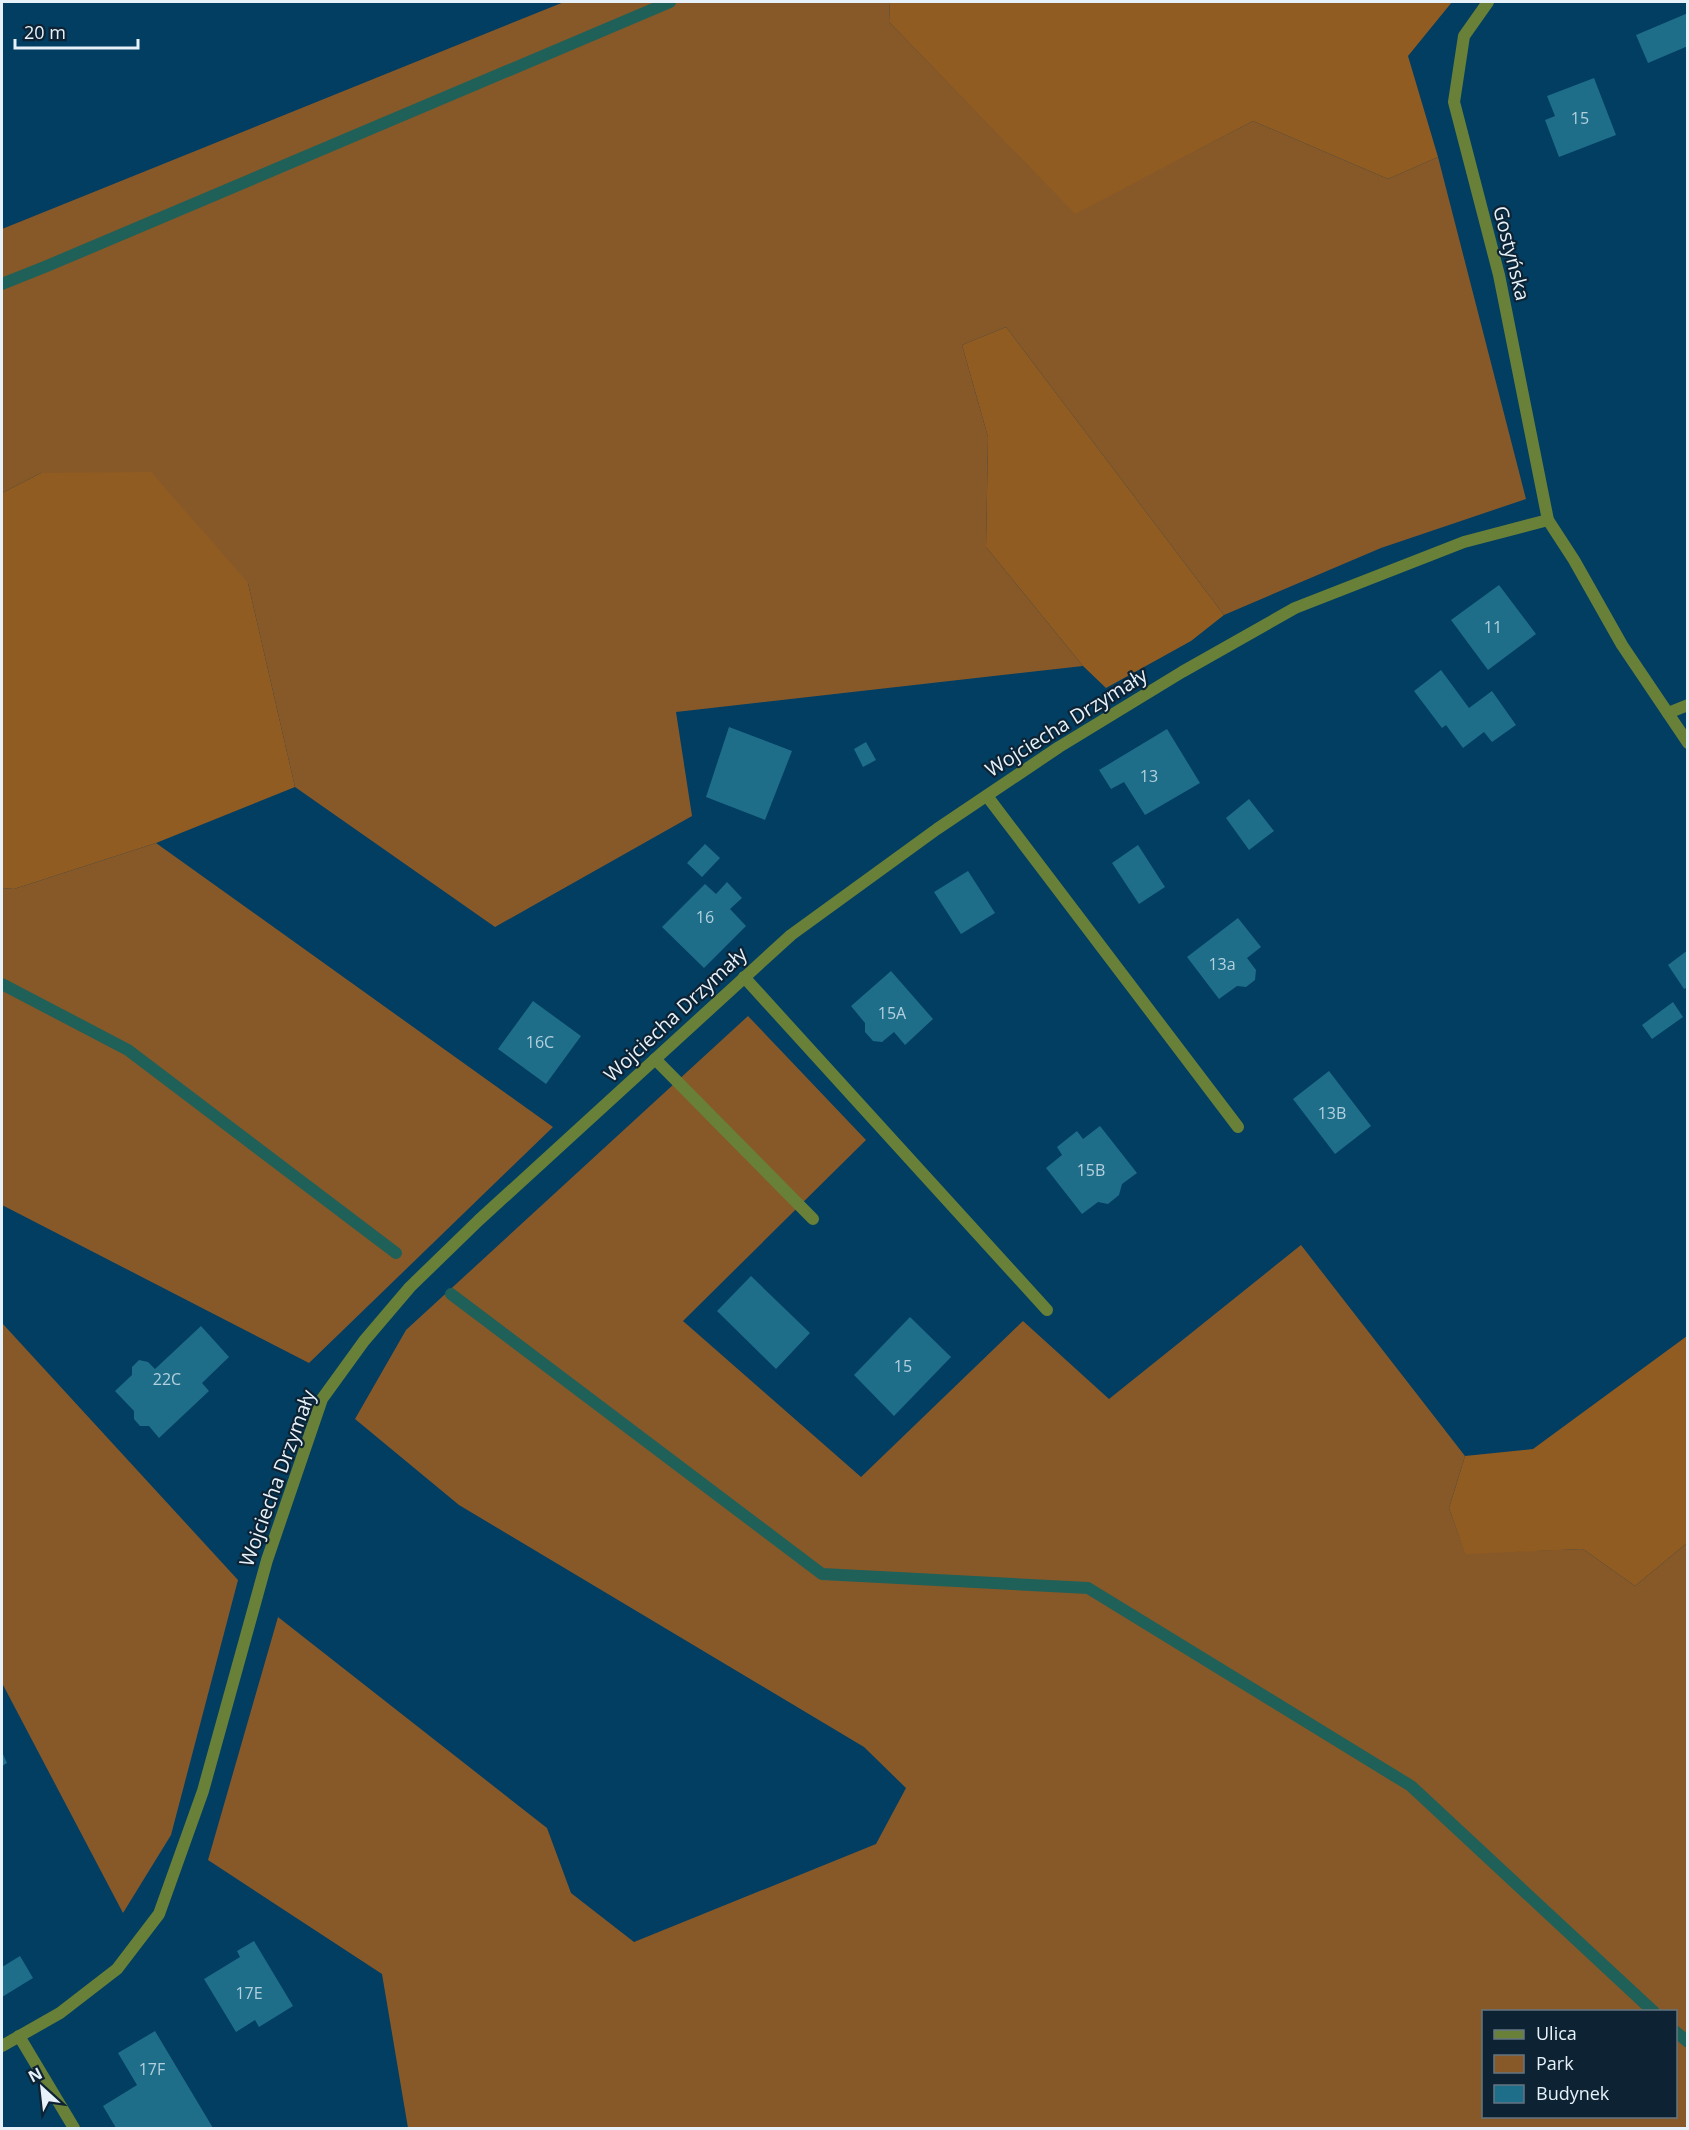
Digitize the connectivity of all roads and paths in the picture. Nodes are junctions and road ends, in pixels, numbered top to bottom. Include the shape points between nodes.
1 (1488, 2) edge
2 (1548, 520) junction
3 (1688, 705) edge
4 (1668, 713) junction
5 (1688, 743) edge
6 (987, 796) junction
7 (744, 977) junction
8 (655, 1059) junction
9 (1238, 1127) dead end
10 (813, 1219) dead end
11 (1047, 1310) dead end
12 (18, 2036) junction
13 (2, 2046) edge
14 (74, 2128) edge

1 - 2 street, Gostyńska via 1464,36 1454,102 1499,275
2 - 4 street via 1622,645
2 - 6 street, Wojciecha Drzymały via 1464,542 1295,608 1163,683
3 - 4 street
4 - 5 street
6 - 7 street, Wojciecha Drzymały via 791,935
6 - 9 street
7 - 8 street, Wojciecha Drzymały
7 - 11 street
8 - 10 street
8 - 12 street, Wojciecha Drzymały via 410,1287 322,1399 267,1560 203,1791 159,1914 117,1969 60,2013
12 - 13 street, Wojciecha Drzymały
12 - 14 street

